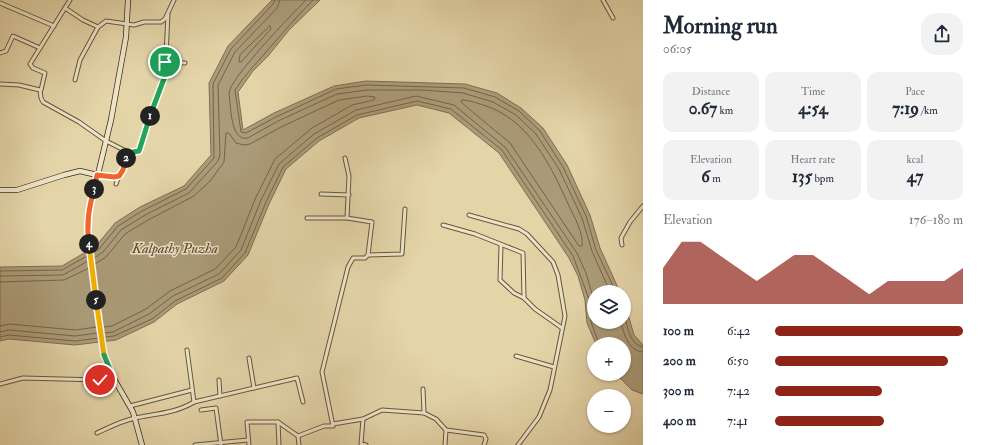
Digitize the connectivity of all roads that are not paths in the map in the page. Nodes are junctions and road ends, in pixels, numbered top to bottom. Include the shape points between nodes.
1 (70, 0) edge
2 (128, 0) edge
3 (174, 0) edge
4 (603, 0) edge
5 (0, 3) edge
6 (65, 8) junction
7 (168, 14) junction
8 (613, 18) dead end
9 (128, 24) junction
10 (54, 26) junction
11 (98, 26) junction
12 (40, 48) junction
13 (0, 53) edge
14 (165, 62) junction
15 (185, 63) dead end
16 (75, 80) dead end
17 (0, 84) edge
18 (41, 90) dead end
19 (106, 141) junction
20 (126, 151) dead end
21 (345, 158) dead end
22 (97, 175) junction
23 (119, 176) junction
24 (116, 184) dead end
25 (0, 190) edge
26 (321, 194) dead end
27 (349, 195) junction
28 (643, 206) edge
29 (405, 209) dead end
30 (469, 215) dead end
31 (307, 218) dead end
32 (347, 218) junction
33 (443, 225) dead end
34 (501, 245) junction
35 (622, 245) dead end
36 (368, 255) junction
37 (524, 298) junction
38 (562, 328) junction
39 (186, 350) dead end
40 (516, 356) dead end
41 (249, 358) dead end
42 (554, 367) junction
43 (113, 377) junction
44 (219, 380) dead end
45 (0, 384) edge
46 (254, 388) junction
47 (423, 389) dead end
48 (192, 390) junction
49 (220, 396) junction
50 (194, 402) junction
51 (303, 402) dead end
52 (130, 406) junction
53 (201, 410) dead end
54 (424, 413) junction
55 (134, 418) junction
56 (363, 419) junction
57 (278, 422) junction
58 (333, 424) junction
59 (446, 430) junction
60 (97, 434) dead end
61 (298, 436) junction
62 (248, 440) junction
63 (221, 444) edge
64 (142, 445) edge
65 (196, 445) edge
66 (249, 445) edge
67 (279, 445) edge
68 (299, 445) edge
69 (366, 445) edge
70 (445, 445) edge
71 (484, 445) edge
72 (518, 445) edge

1 - 6 street
2 - 9 main road
3 - 7 street
4 - 8 street
5 - 10 street
6 - 10 street
6 - 11 street
7 - 9 street via 161,22
7 - 14 street
9 - 11 street via 106,21
9 - 19 main road
10 - 12 street
11 - 16 street via 80,60
12 - 13 street via 13,36 6,51
12 - 18 street via 30,64 45,73
14 - 15 street
14 - 23 street via 165,76 139,151 127,153
17 - 19 street via 40,90 43,102
19 - 20 street
19 - 22 main road
21 - 27 street via 349,176
22 - 23 street
22 - 25 main road via 80,171 17,190
22 - 43 main road via 86,229 103,351
23 - 24 street
26 - 27 street
27 - 32 street
28 - 35 street via 623,233
29 - 36 street via 402,254
30 - 38 street via 519,229 553,262 558,275 565,316
31 - 32 street
32 - 36 street via 372,222
33 - 34 street
34 - 37 street via 500,280
34 - 37 street via 523,253
36 - 58 street via 365,258 353,258 348,267 322,372
37 - 38 street
38 - 42 street
39 - 48 street
40 - 42 street
41 - 46 street
42 - 72 street via 550,390 539,417
43 - 45 street via 100,380 22,378
43 - 52 main road
44 - 49 street
46 - 49 street
46 - 51 street via 297,378
47 - 54 street
48 - 50 street
48 - 52 street
49 - 50 street
50 - 55 street via 184,409
52 - 55 main road
53 - 63 street via 216,408
54 - 56 street via 382,410
54 - 59 street via 436,419
55 - 60 street via 114,424
55 - 64 main road
56 - 58 street
56 - 69 street via 361,444
57 - 61 street
57 - 62 street via 247,422
57 - 67 street
58 - 61 street
59 - 70 street
59 - 71 street via 484,435
61 - 68 street
62 - 63 street
62 - 66 street
63 - 65 street

